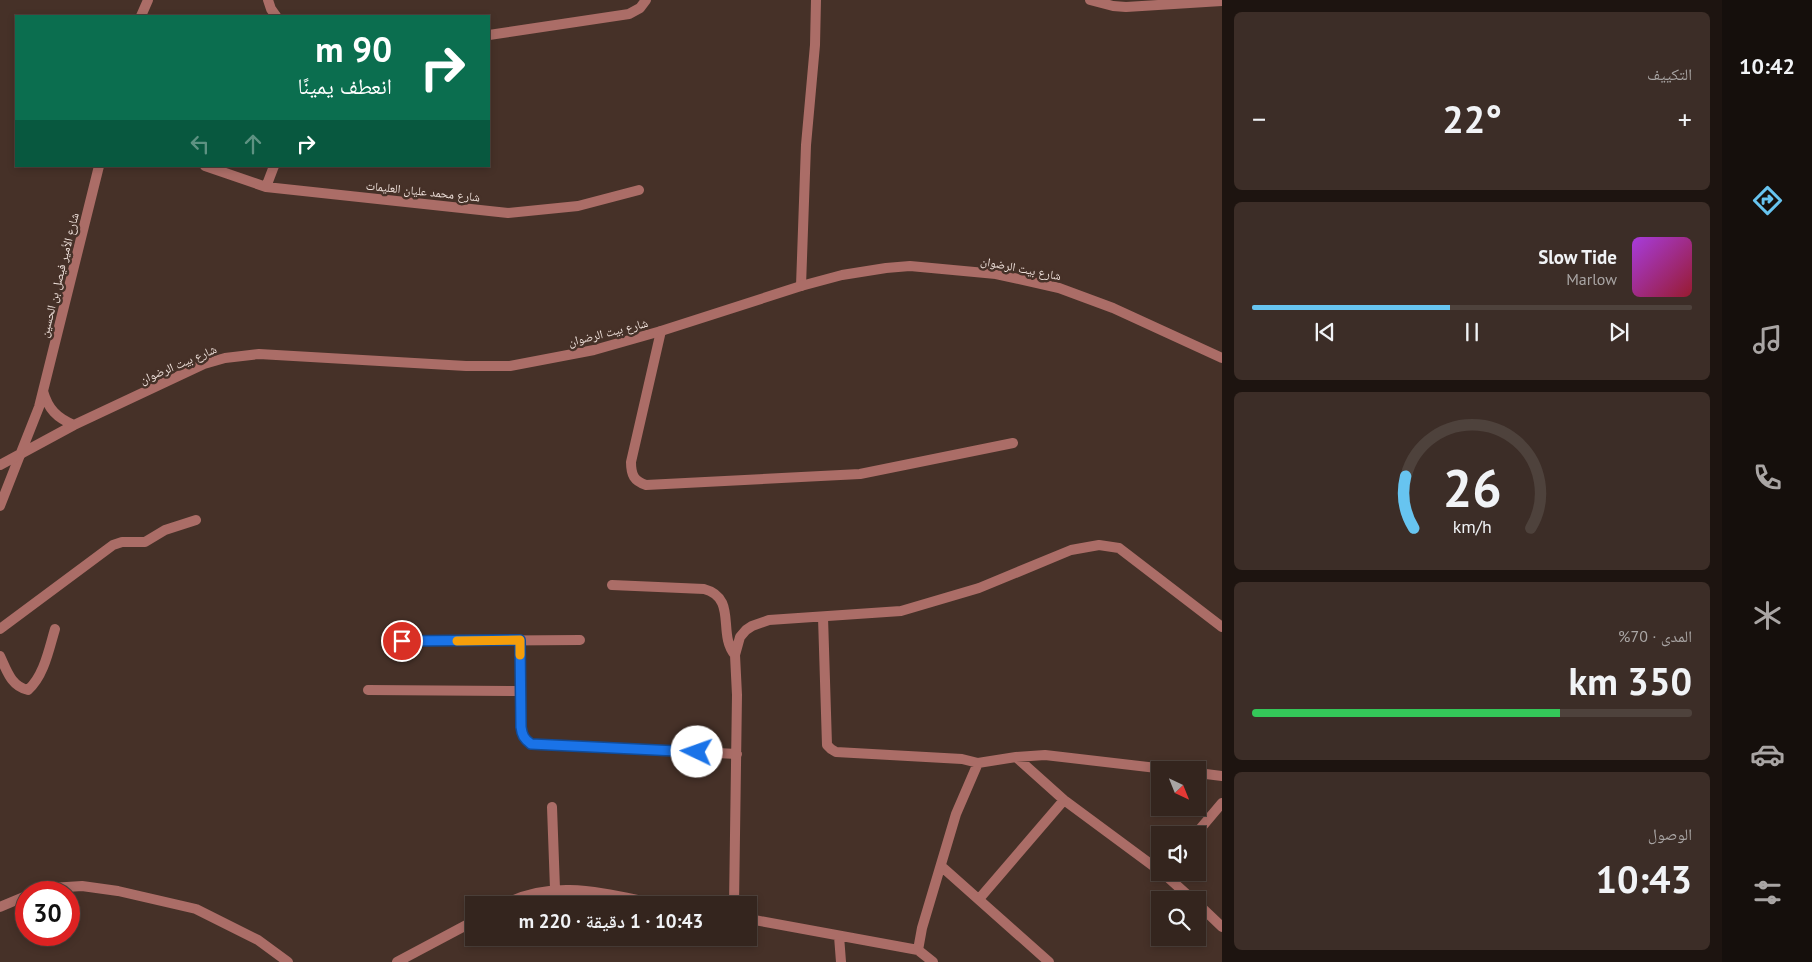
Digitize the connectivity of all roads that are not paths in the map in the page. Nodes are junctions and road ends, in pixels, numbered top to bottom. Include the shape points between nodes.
1 (148, 0) edge
2 (268, 0) edge
3 (646, 0) edge
4 (816, 0) edge
5 (1090, 0) edge
6 (1222, 1) edge
7 (141, 15) edge
8 (275, 15) edge
9 (490, 34) edge
10 (99, 167) edge
11 (208, 167) edge
12 (274, 167) edge
13 (266, 187) junction
14 (638, 190) dead end
15 (801, 286) junction
16 (661, 332) junction
17 (1222, 358) edge
18 (43, 390) junction
19 (74, 425) junction
20 (1013, 443) dead end
21 (20, 455) junction
22 (0, 465) edge
23 (0, 506) edge
24 (196, 520) dead end
25 (612, 586) dead end
26 (823, 617) junction
27 (1222, 626) edge
28 (0, 629) edge
29 (55, 629) dead end
30 (520, 640) junction
31 (580, 640) dead end
32 (402, 641) dead end
33 (735, 655) junction
34 (0, 656) edge
35 (368, 690) dead end
36 (521, 691) junction
37 (737, 754) junction
38 (1016, 757) junction
39 (978, 763) junction
40 (1151, 767) edge
41 (1206, 774) edge
42 (1222, 776) edge
43 (1064, 800) junction
44 (1222, 803) edge
45 (552, 807) dead end
46 (1203, 826) edge
47 (1151, 864) edge
48 (942, 866) junction
49 (1172, 881) edge
50 (80, 886) edge
51 (555, 889) junction
52 (1182, 891) edge
53 (524, 896) edge
54 (613, 896) edge
55 (734, 896) edge
56 (979, 899) junction
57 (15, 901) edge
58 (0, 907) edge
59 (1206, 911) edge
60 (757, 921) edge
61 (465, 926) edge
62 (1222, 926) edge
63 (839, 936) junction
64 (918, 950) junction
65 (288, 962) edge
66 (397, 962) edge
67 (841, 962) edge
68 (933, 962) edge
69 (1049, 962) edge

1 - 7 street
2 - 8 street
3 - 9 street via 629,14
4 - 15 street
5 - 6 street via 1126,7
10 - 18 street, شارع الأمير فيصل بن الحسين
11 - 13 street, شارع محمد عليان العليمات
12 - 13 street
13 - 14 street, شارع محمد عليان العليمات via 508,213 578,206
15 - 16 street, شارع بيت الرضوان
15 - 17 street, شارع بيت الرضوان via 856,273 910,266 1016,278 1059,288 1112,308
16 - 19 street, شارع بيت الرضوان via 594,350 510,366 259,354 225,358 194,368
16 - 20 street via 631,462 633,478 639,483 860,474
18 - 19 street via 53,413
18 - 21 street, شارع الأمير فيصل بن الحسين via 34,423
19 - 21 street, شارع بيت الرضوان
21 - 22 street, شارع بيت الرضوان
21 - 23 street, شارع الأمير فيصل بن الحسين
24 - 28 street via 165,530 145,542 113,545
25 - 33 street via 704,589 714,593 724,606 727,640
26 - 27 street via 901,611 979,588 1071,550 1099,545 1119,548
26 - 33 street via 769,620 752,626 740,638
26 - 39 street via 828,745 831,749 836,752 962,759
29 - 34 street via 42,669 34,686 28,690 12,680
30 - 31 street
30 - 32 street
30 - 36 street
33 - 37 street
35 - 36 street
36 - 37 street via 522,734 531,744
37 - 55 street
38 - 39 street
38 - 40 street via 1045,755
38 - 43 street
39 - 48 street via 956,814
41 - 42 street
43 - 47 street
43 - 56 street
44 - 46 street
45 - 51 street
48 - 56 street
48 - 64 street
49 - 52 street
50 - 65 street via 118,891 196,909 258,940
51 - 53 street
51 - 54 street
56 - 69 street
57 - 58 street
59 - 62 street
60 - 63 street
61 - 66 street
63 - 64 street
63 - 67 street
64 - 68 street

